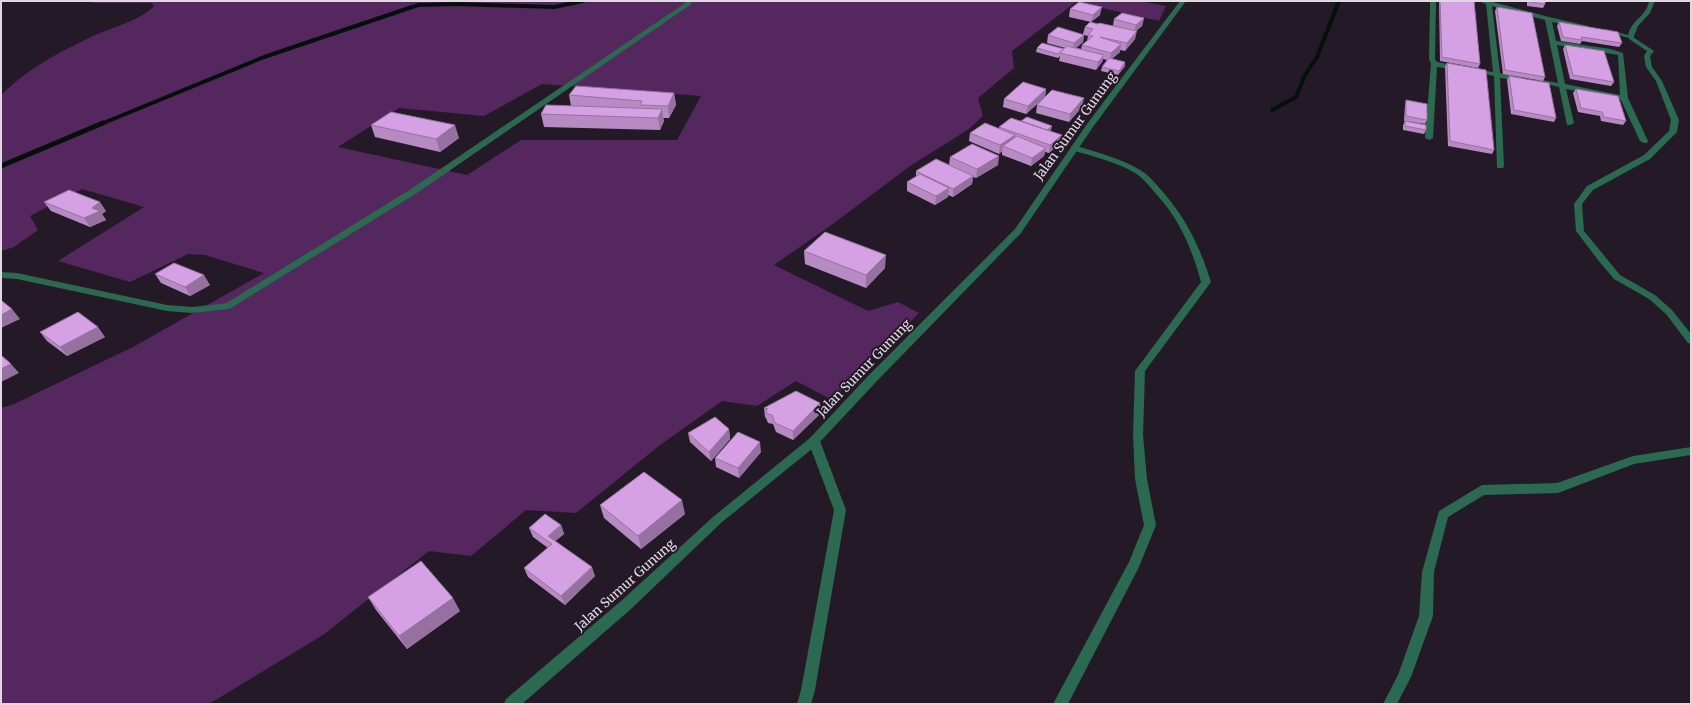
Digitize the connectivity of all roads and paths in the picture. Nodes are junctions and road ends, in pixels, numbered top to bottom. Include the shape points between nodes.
1 (689, 1) edge
2 (1183, 1) edge
3 (1433, 1) edge
4 (1481, 1) edge
5 (1652, 1) edge
6 (1489, 3) junction
7 (1548, 20) junction
8 (1592, 28) edge
9 (1599, 30) edge
10 (1631, 38) junction
11 (1553, 43) junction
12 (1434, 64) junction
13 (1497, 75) junction
14 (1561, 85) junction
15 (1624, 98) junction
16 (1570, 123) dead end
17 (1429, 138) dead end
18 (1644, 141) dead end
19 (1074, 148) junction
20 (1500, 166) dead end
21 (1, 275) edge
22 (1691, 341) edge
23 (814, 441) junction
24 (1691, 451) edge
25 (511, 704) edge
26 (804, 704) edge
27 (1060, 704) edge
28 (1390, 704) edge

1 - 21 street via 414,191 228,306 192,310 167,308 17,276
2 - 19 street, Jalan Sumur Gunung
3 - 12 street
4 - 6 street
5 - 10 street via 1648,13 1634,26
6 - 7 street
6 - 13 street
7 - 8 street
7 - 11 street
9 - 10 street
10 - 22 street via 1651,51 1647,56 1649,67 1659,81 1675,120 1673,132 1647,157 1590,188 1578,204 1580,231 1617,277 1652,297 1669,312
11 - 14 street
11 - 15 street via 1621,54
12 - 13 street
12 - 17 street
13 - 14 street
13 - 20 street
14 - 15 street
14 - 16 street
15 - 18 street
19 - 23 street, Jalan Sumur Gunung via 1018,231
19 - 27 street via 1124,165 1146,177 1184,224 1197,252 1206,282 1140,371 1138,435 1141,479 1150,525 1135,563
23 - 25 street, Jalan Sumur Gunung via 717,520 626,604
23 - 26 street via 840,510
24 - 28 street via 1633,460 1558,488 1482,490 1443,514 1428,572 1426,616 1404,677

